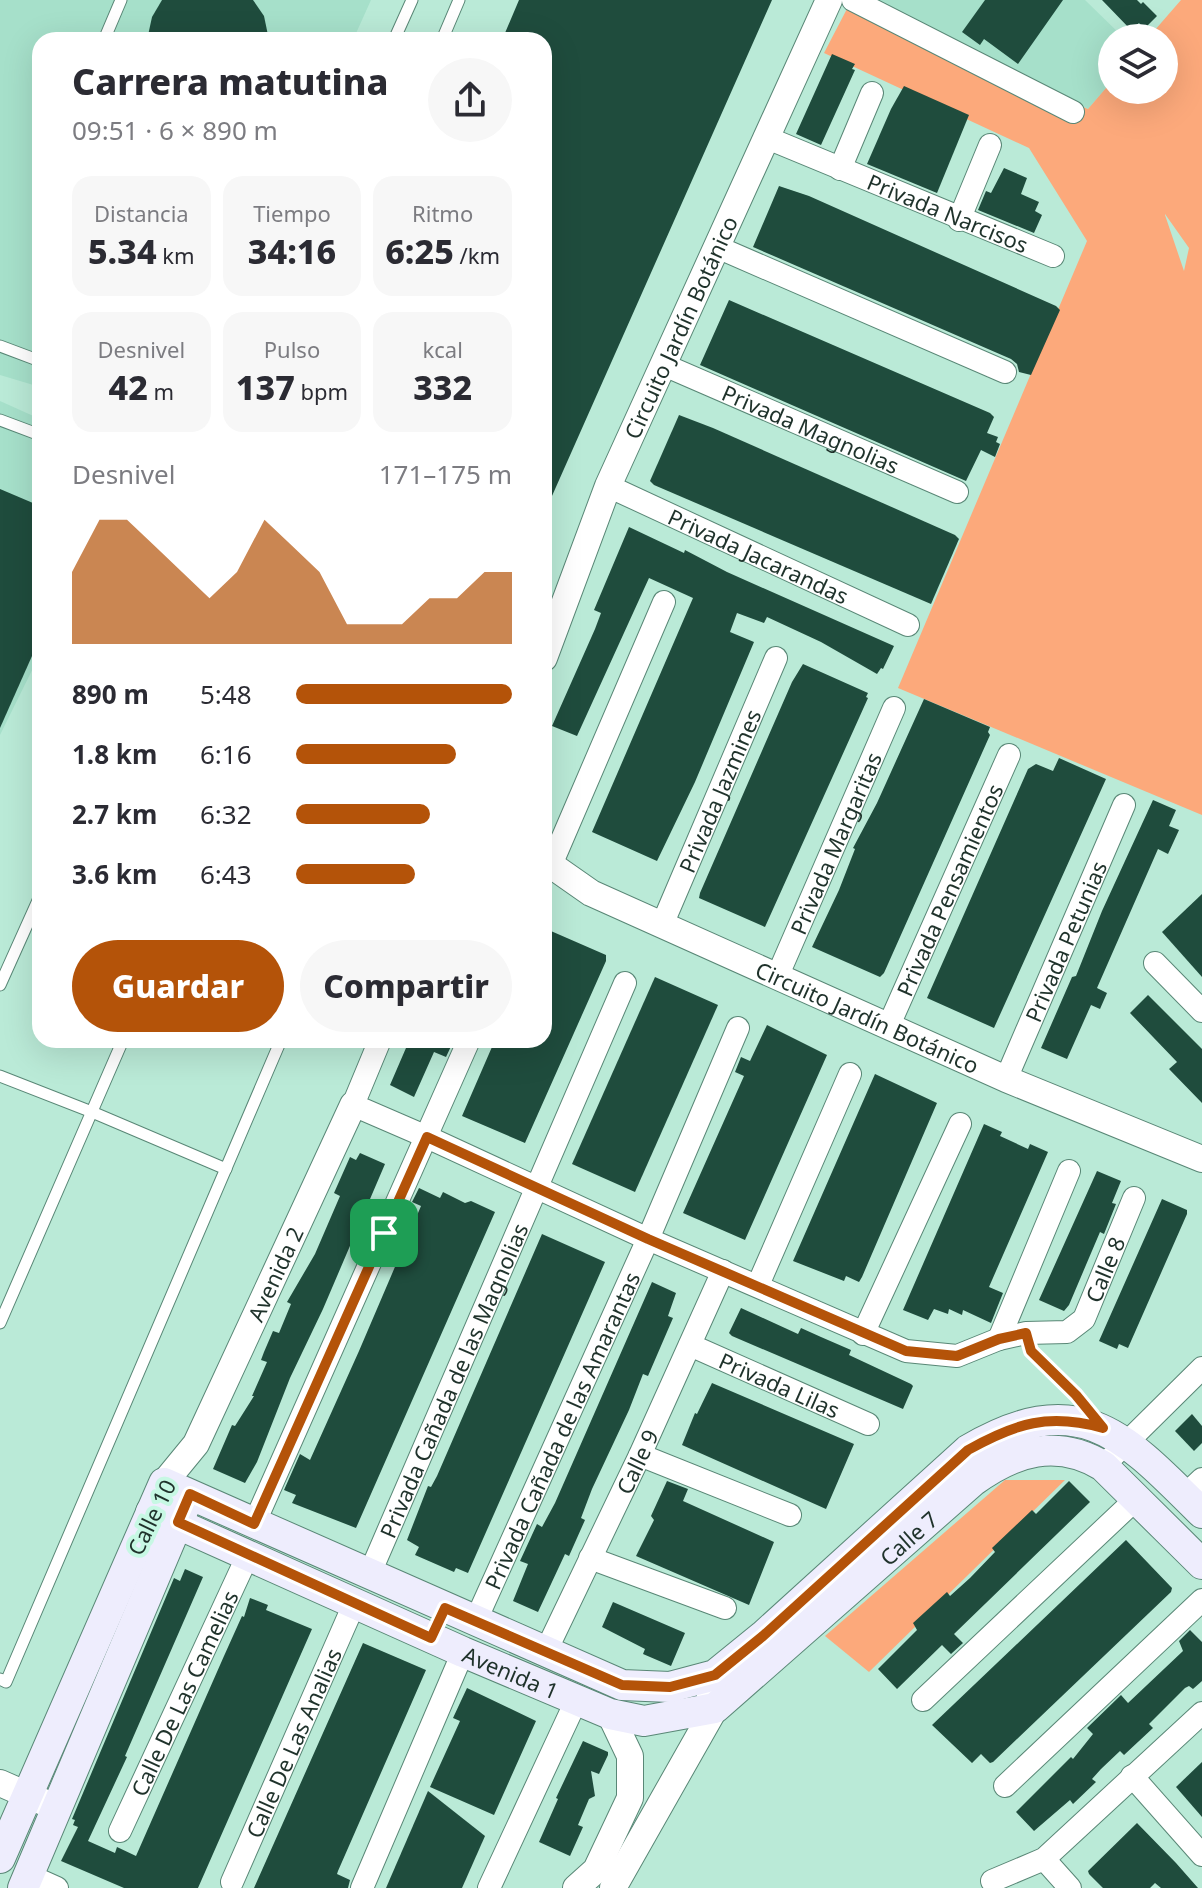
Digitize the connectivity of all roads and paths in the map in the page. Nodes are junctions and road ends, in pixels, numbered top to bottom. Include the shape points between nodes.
1 (121, 0) edge
2 (412, 0) edge
3 (459, 0) edge
4 (829, 0) edge
5 (853, 0) edge
6 (107, 32) edge
7 (398, 32) edge
8 (445, 32) edge
9 (872, 93) dead end
10 (1073, 112) dead end
11 (765, 137) junction
12 (990, 145) dead end
13 (840, 169) junction
14 (959, 220) junction
15 (717, 247) junction
16 (1053, 256) dead end
17 (0, 346) edge
18 (32, 358) edge
19 (664, 365) junction
20 (1005, 372) dead end
21 (0, 420) edge
22 (32, 432) edge
23 (608, 486) junction
24 (957, 492) dead end
25 (664, 602) dead end
26 (908, 625) dead end
27 (552, 636) edge
28 (776, 658) dead end
29 (894, 708) dead end
30 (1009, 755) dead end
31 (1124, 805) dead end
32 (552, 851) edge
33 (552, 863) edge
34 (32, 914) edge
35 (662, 925) junction
36 (1155, 963) dead end
37 (777, 977) junction
38 (625, 983) dead end
39 (0, 985) edge
40 (1202, 1011) edge
41 (889, 1025) junction
42 (738, 1028) dead end
43 (120, 1048) edge
44 (278, 1048) edge
45 (377, 1048) edge
46 (466, 1048) edge
47 (850, 1074) dead end
48 (0, 1076) edge
49 (1006, 1079) junction
50 (353, 1105) junction
51 (92, 1112) junction
52 (960, 1124) dead end
53 (427, 1137) junction
54 (1202, 1159) edge
55 (226, 1169) junction
56 (1069, 1171) dead end
57 (539, 1187) junction
58 (1134, 1198) dead end
59 (648, 1239) junction
60 (723, 1271) junction
61 (758, 1285) junction
62 (0, 1323) edge
63 (1026, 1333) junction
64 (863, 1334) junction
65 (999, 1339) junction
66 (690, 1345) junction
67 (1202, 1368) edge
68 (868, 1424) dead end
69 (1114, 1435) junction
70 (196, 1444) joint
71 (640, 1455) junction
72 (1103, 1466) junction
73 (177, 1488) junction
74 (1196, 1496) edge
75 (1136, 1499) junction
76 (790, 1515) dead end
77 (164, 1517) junction
78 (254, 1524) junction
79 (248, 1555) junction
80 (590, 1558) junction
81 (1202, 1564) edge
82 (370, 1573) junction
83 (1202, 1600) edge
84 (355, 1602) junction
85 (445, 1608) junction
86 (725, 1608) dead end
87 (476, 1620) junction
88 (431, 1638) junction
89 (546, 1651) junction
90 (463, 1652) junction
91 (704, 1678) junction
92 (0, 1679) edge
93 (622, 1685) joint
94 (577, 1699) junction
95 (923, 1700) dead end
96 (715, 1708) junction
97 (1202, 1713) edge
98 (610, 1714) junction
99 (1132, 1776) junction
100 (1005, 1786) dead end
101 (14, 1789) edge
102 (57, 1808) junction
103 (120, 1831) dead end
104 (1202, 1855) edge
105 (0, 1858) edge
106 (1044, 1859) junction
107 (992, 1881) dead end
108 (25, 1882) edge
109 (232, 1882) dead end
110 (57, 1888) edge
111 (362, 1888) edge
112 (489, 1888) edge
113 (576, 1888) edge
114 (613, 1888) edge
115 (1070, 1888) edge

1 - 6 lane
2 - 7 lane
3 - 8 lane
4 - 11 street, Circuito Jardín Botánico
5 - 10 street
9 - 13 street, Privada Narcisos
11 - 13 street, Privada Narcisos
11 - 15 street, Circuito Jardín Botánico
12 - 14 street
13 - 14 street, Privada Narcisos
14 - 16 street, Privada Narcisos
15 - 19 street, Circuito Jardín Botánico
15 - 20 street
17 - 18 lane
19 - 23 street, Circuito Jardín Botánico
19 - 24 street, Privada Magnolias
21 - 22 lane
23 - 26 street, Privada Jacarandas
23 - 27 street, Circuito Jardín Botánico
25 - 32 street
28 - 35 street, Privada Jazmines
29 - 37 street, Privada Margaritas
30 - 41 street, Privada Pensamientos
31 - 49 street, Privada Petunias
33 - 35 street, Circuito Jardín Botánico via 591,893
34 - 39 lane
35 - 37 street, Circuito Jardín Botánico
36 - 40 street
37 - 41 street, Circuito Jardín Botánico
38 - 57 street, Privada Cañada de las Magnolias
41 - 49 street, Circuito Jardín Botánico
42 - 59 street, Privada Cañada de las Amarantas
43 - 51 lane
44 - 55 lane
45 - 50 street
46 - 53 street
47 - 61 street
48 - 51 lane
49 - 54 street, Circuito Jardín Botánico
50 - 53 street, Calle 8
50 - 70 street, Avenida 2
51 - 55 lane
51 - 62 lane
52 - 64 street
53 - 57 street, Calle 8
53 - 78 street
55 - 92 lane via 6,1682
56 - 65 street
57 - 59 street, Calle 8
57 - 82 street, Privada Cañada de las Magnolias
58 - 63 street, Calle 8 via 1084,1319 1067,1332
59 - 60 street, Calle 8
59 - 87 street, Privada Cañada de las Amarantas
60 - 61 street, Calle 8
60 - 66 street, Calle 9
61 - 64 street, Calle 8
63 - 65 street, Calle 8
63 - 69 path via 1031,1351
64 - 65 street, Calle 8 via 906,1351 948,1357
66 - 68 street, Privada Lilas
66 - 71 street, Calle 9
67 - 69 street
69 - 72 street
69 - 74 main road
69 - 91 main road, Calle 7 via 1073,1420 1024,1425 968,1450 763,1636
70 - 73 street, Calle 10
71 - 76 street
71 - 80 street, Calle 9
72 - 75 main road
72 - 96 main road, Calle 7 via 1086,1456 1044,1450 994,1465
73 - 77 main road, Calle 10
73 - 78 main road, Avenida 1
75 - 81 main road
75 - 95 street
77 - 79 main road, Avenida 1
77 - 101 main road, Calle 10
77 - 102 main road, Calle 10
78 - 82 main road, Avenida 1
79 - 84 main road, Avenida 1
79 - 103 street, Calle De Las Camelias
80 - 86 street
80 - 89 street, Calle 9
82 - 85 main road, Avenida 1
83 - 100 street
84 - 88 main road, Avenida 1
84 - 109 street, Calle De Las Analias
85 - 87 main road, Avenida 1
85 - 88 street
87 - 89 main road, Avenida 1
88 - 90 main road, Avenida 1
89 - 93 main road, Avenida 1
90 - 94 main road, Avenida 1
90 - 111 street
91 - 93 main road, Calle 7 via 670,1687
91 - 96 street
94 - 98 main road, Avenida 1
94 - 112 street
96 - 98 main road via 644,1721
96 - 114 street, Calle 7
97 - 99 street
98 - 113 street via 630,1756 630,1798 596,1870
99 - 104 street
99 - 106 street
101 - 102 street
101 - 105 main road, Calle 10
102 - 108 main road, Calle 10
106 - 107 street
106 - 115 street
108 - 110 street

